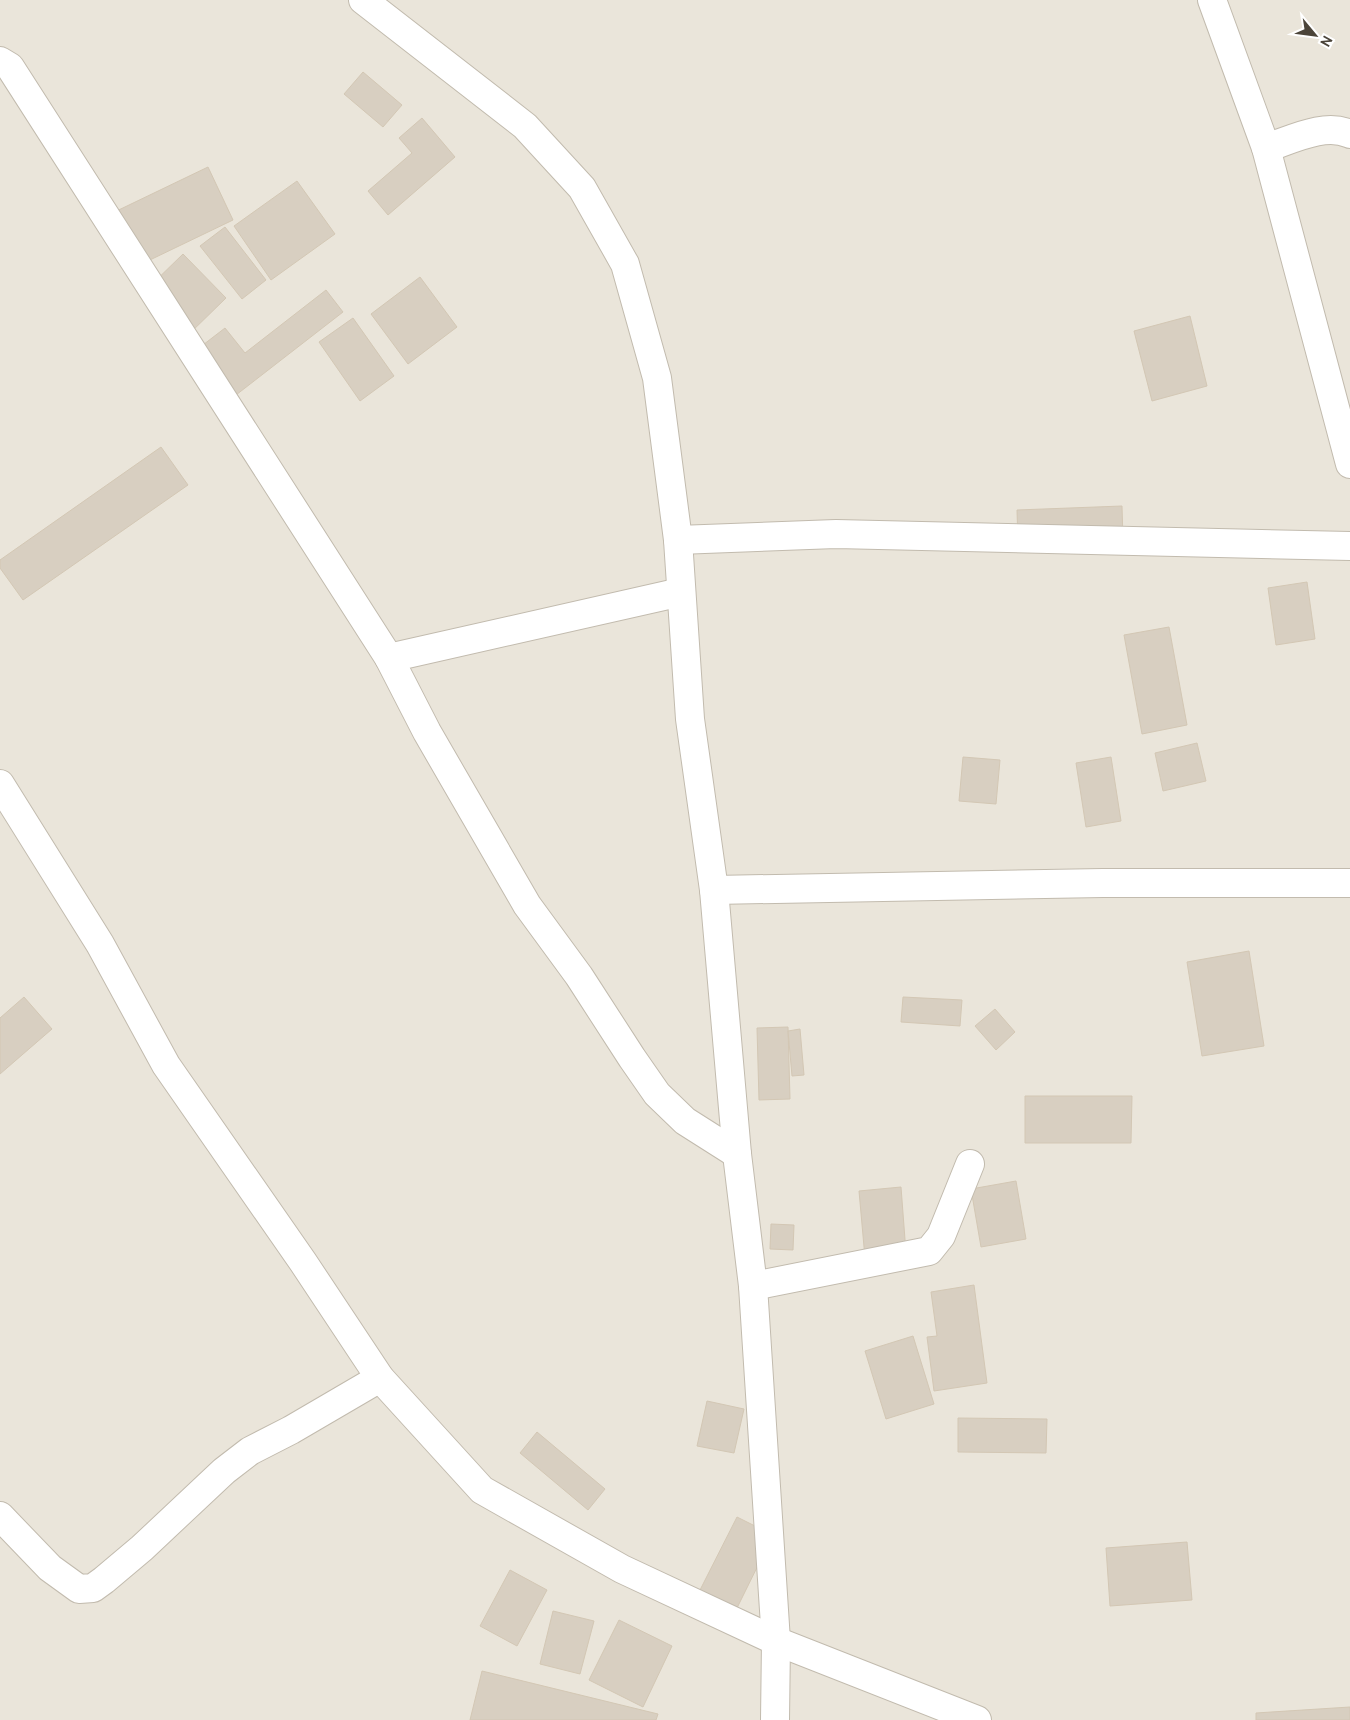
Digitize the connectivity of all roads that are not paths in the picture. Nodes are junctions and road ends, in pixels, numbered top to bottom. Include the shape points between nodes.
1 (363, 0) edge
2 (1212, 0) edge
3 (0, 61) edge
4 (1350, 134) edge
5 (1266, 148) junction
6 (1350, 464) edge
7 (678, 540) junction
8 (1350, 546) edge
9 (682, 592) junction
10 (389, 658) junction
11 (0, 784) edge
12 (1350, 883) edge
13 (714, 890) junction
14 (737, 1154) junction
15 (970, 1164) dead end
16 (753, 1286) junction
17 (380, 1378) junction
18 (0, 1516) edge
19 (776, 1641) junction
20 (775, 1720) edge
21 (978, 1720) edge

1 - 7 street via 526,126 582,188 626,264 658,378
2 - 5 street
3 - 10 street via 10,68
4 - 5 street via 1327,129
5 - 6 street
7 - 8 street via 836,534
7 - 9 street
9 - 10 street
9 - 13 street via 690,719
10 - 14 street via 427,732 527,904 657,1094 685,1121
11 - 17 street via 100,944 166,1066
12 - 13 street via 1103,883
13 - 14 street
14 - 16 street
15 - 16 street via 941,1236 929,1251
16 - 19 street
17 - 18 street via 250,1451 93,1588 79,1589 50,1568
17 - 19 street via 482,1490 622,1570
19 - 20 street
19 - 21 street

